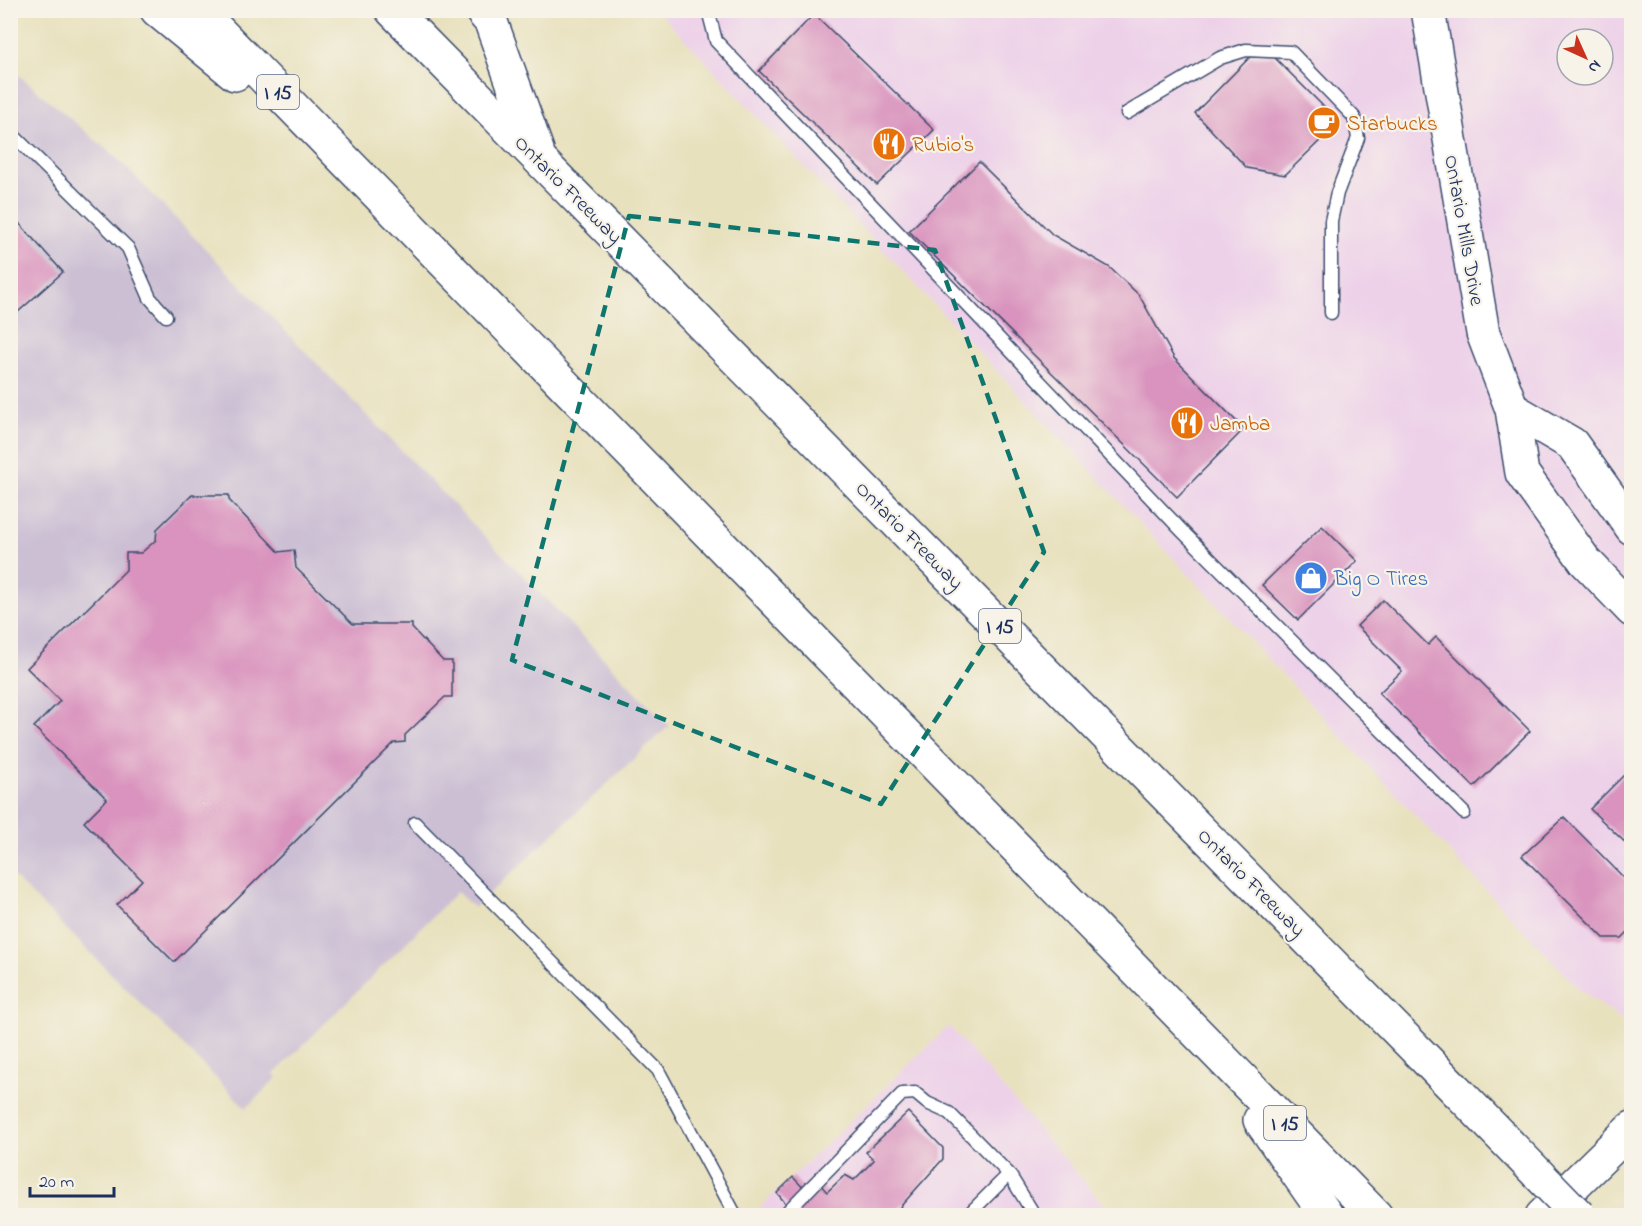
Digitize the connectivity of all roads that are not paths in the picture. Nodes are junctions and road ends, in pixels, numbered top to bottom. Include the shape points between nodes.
1 (157, 10) edge
2 (198, 10) edge
3 (392, 10) edge
4 (481, 10) edge
5 (708, 10) edge
6 (1428, 10) edge
7 (1127, 113) dead end
8 (10, 132) edge
9 (541, 160) junction
10 (358, 173) junction
11 (1331, 313) dead end
12 (166, 316) dead end
13 (1512, 409) junction
14 (1632, 528) edge
15 (1632, 610) edge
16 (1464, 813) dead end
17 (416, 823) dead end
18 (1204, 1040) junction
19 (1632, 1128) edge
20 (1009, 1174) junction
21 (1371, 1210) edge
22 (736, 1215) edge
23 (783, 1215) edge
24 (967, 1215) edge
25 (1035, 1215) edge
26 (1327, 1215) edge
27 (1542, 1215) edge
28 (1579, 1215) edge

1 - 10 main road
2 - 10 main road, I 15
3 - 9 main road, Ontario Freeway / I 15
4 - 9 main road via 491,22
5 - 16 lane via 716,41 869,205 1184,533
6 - 13 main road, Ontario Mills Drive via 1483,333
7 - 11 lane via 1220,58 1246,50 1292,52 1354,117 1358,138 1336,193 1331,221
8 - 12 lane via 128,248 150,298
9 - 28 main road, Ontario Freeway / I 15, bridge
10 - 18 main road, I 15
13 - 14 main road via 1572,444
13 - 15 main road, Ontario Mills Drive via 1522,473 1585,561
17 - 22 lane via 658,1070
18 - 21 main road, I 15
18 - 26 main road
19 - 27 main road
20 - 23 lane via 950,1113 915,1093 902,1094
20 - 24 lane
20 - 25 lane

